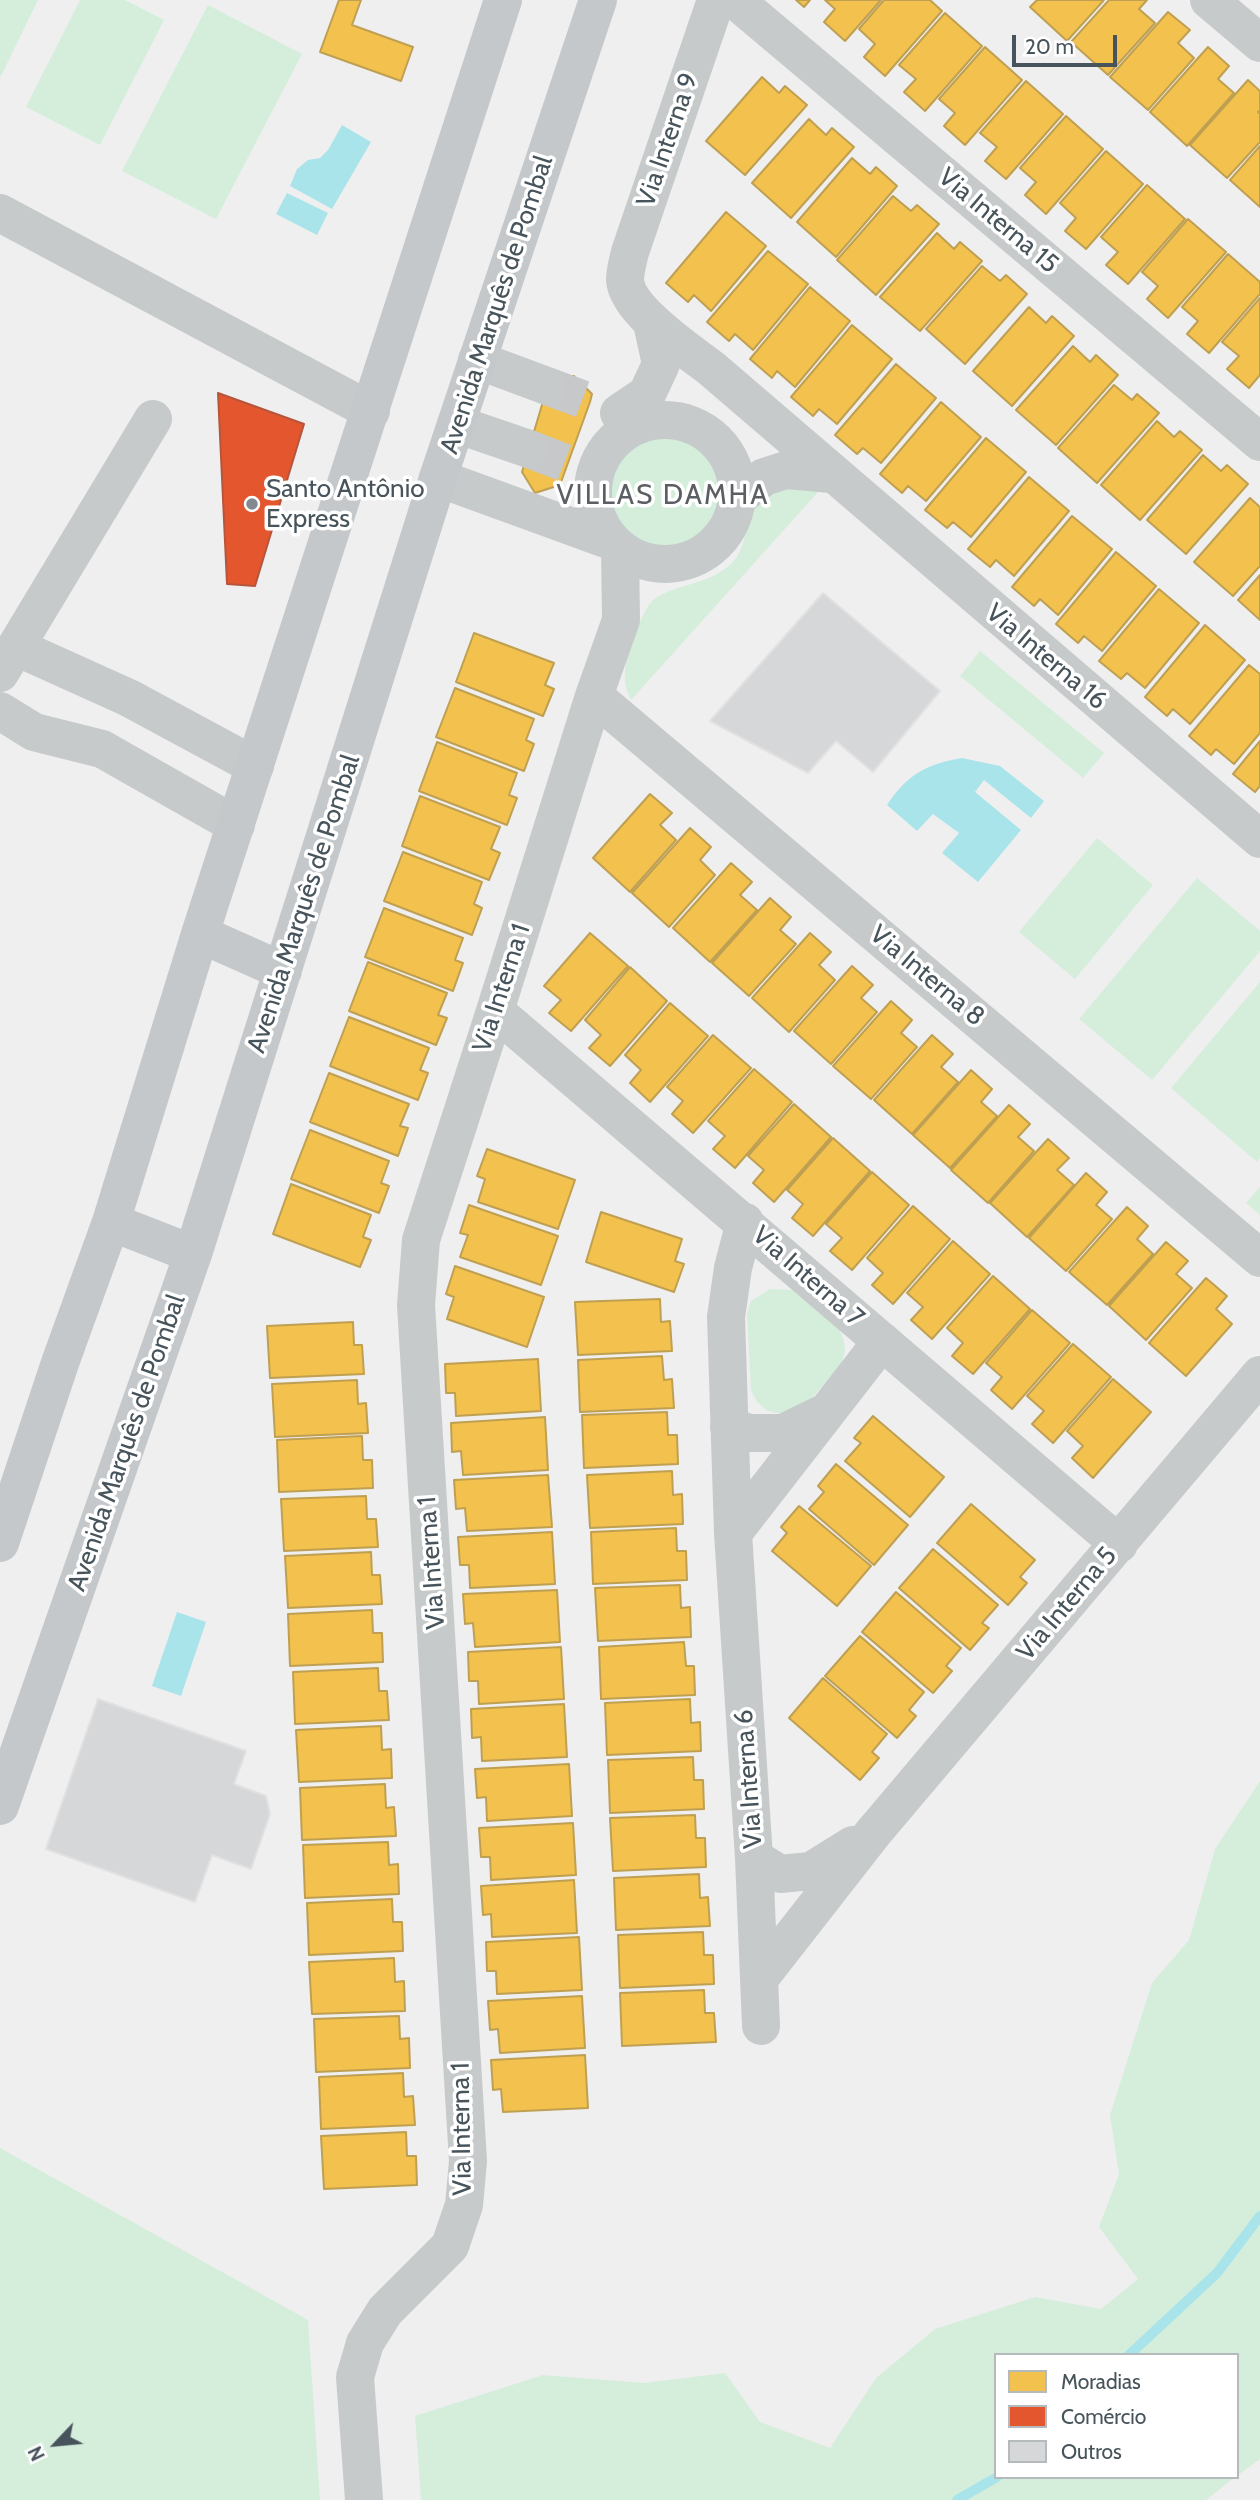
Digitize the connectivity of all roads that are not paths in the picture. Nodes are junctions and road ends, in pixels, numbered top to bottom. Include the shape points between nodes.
1 (503, 0) edge
2 (716, 0) edge
3 (735, 0) edge
4 (1209, 0) edge
5 (588, 9) edge
6 (1260, 43) edge
7 (0, 214) edge
8 (625, 282) joint
9 (652, 323) junction
10 (477, 360) junction
11 (712, 369) junction
12 (547, 386) tunnel mouth
13 (371, 411) junction
14 (617, 413) junction
15 (153, 419) dead end
16 (683, 422) junction
17 (774, 423) junction
18 (457, 424) junction
19 (1260, 442) edge
20 (529, 449) tunnel mouth
21 (832, 474) junction
22 (438, 478) junction
23 (737, 484) junction
24 (616, 545) junction
25 (679, 564) junction
26 (621, 620) junction
27 (8, 660) edge
28 (593, 696) junction
29 (0, 711) edge
30 (255, 765) junction
31 (236, 825) junction
32 (1260, 839) edge
33 (200, 934) junction
34 (283, 971) junction
35 (495, 1011) junction
36 (110, 1222) junction
37 (745, 1222) junction
38 (193, 1254) junction
39 (1260, 1258) edge
40 (882, 1341) junction
41 (1260, 1375) edge
42 (832, 1408) junction
43 (729, 1427) junction
44 (7, 1495) edge
45 (733, 1533) junction
46 (0, 1543) edge
47 (1119, 1544) junction
48 (0, 1806) edge
49 (873, 1833) junction
50 (754, 1858) junction
51 (759, 1979) junction
52 (761, 2026) dead end
53 (364, 2500) edge

1 - 13 main road
2 - 8 street, Via Interna 9 via 630,252
3 - 19 street, Via Interna 15
4 - 6 street
5 - 10 main road, Avenida Marquês de Pombal
7 - 13 street
8 - 9 street, Via Interna 16
9 - 11 street, Via Interna 16
9 - 14 street via 661,364 647,394
10 - 12 street
10 - 18 main road, Avenida Marquês de Pombal
11 - 16 street via 702,400
11 - 17 street, Via Interna 16
13 - 30 main road
14 - 16 street
14 - 24 street via 626,431 601,457 581,469 593,492 601,526
15 - 27 street
16 - 23 street via 711,436 725,451
17 - 21 street, Via Interna 16
17 - 23 street
18 - 20 street
18 - 22 main road, Avenida Marquês de Pombal
21 - 23 street via 786,470
21 - 32 street, Via Interna 16
22 - 24 street
22 - 34 main road, Avenida Marquês de Pombal
23 - 25 street via 730,526 717,544 700,557
24 - 25 street via 638,560
24 - 26 street
25 - 26 street
26 - 28 street, Via Interna 1
27 - 30 street via 129,698
28 - 35 street, Via Interna 1
28 - 39 street, Via Interna 8
29 - 31 street via 34,732 102,749
30 - 31 main road
31 - 33 main road
33 - 34 main road
33 - 36 main road
34 - 38 main road, Avenida Marquês de Pombal
35 - 37 street, Via Interna 7
35 - 53 street, Via Interna 1 via 421,1240 416,1305 468,2161 464,2205 450,2246 385,2311 365,2343 355,2377
36 - 38 main road
36 - 44 main road
37 - 40 street, Via Interna 7
37 - 43 street, Via Interna 6 via 726,1317
38 - 48 main road, Avenida Marquês de Pombal
40 - 42 street
40 - 47 street, Via Interna 7
41 - 47 street, Via Interna 5
42 - 43 street via 783,1433 750,1433
42 - 45 street
43 - 45 street, Via Interna 6
44 - 46 main road
45 - 50 street, Via Interna 6
47 - 49 street, Via Interna 5
49 - 50 street, Via Interna 5 via 811,1871 780,1874
49 - 51 street, Via Interna 5
50 - 51 street, Via Interna 6
51 - 52 street, Via Interna 6

